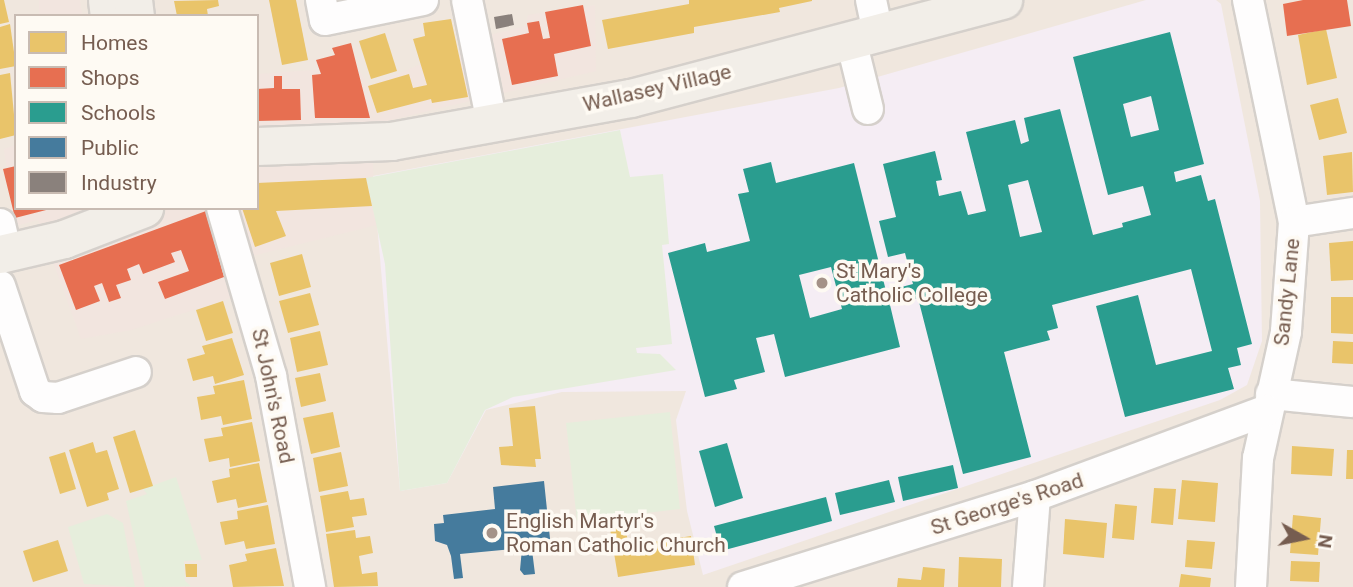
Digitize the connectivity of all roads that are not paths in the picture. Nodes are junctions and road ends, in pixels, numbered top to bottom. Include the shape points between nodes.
1 (321, 0) edge
2 (467, 0) edge
3 (1003, 0) edge
4 (1248, 0) edge
5 (404, 2) edge
6 (866, 24) edge
7 (868, 110) dead end
8 (492, 123) junction
9 (259, 146) edge
10 (306, 147) junction
11 (259, 162) edge
12 (72, 210) edge
13 (139, 210) edge
14 (223, 210) edge
15 (1353, 213) edge
16 (1294, 222) junction
17 (7, 252) edge
18 (136, 372) dead end
19 (1269, 402) junction
20 (1353, 402) edge
21 (1035, 496) junction
22 (827, 575) edge
23 (310, 587) edge
24 (743, 587) edge
25 (1028, 587) edge
26 (1251, 587) edge

1 - 5 street via 326,20
2 - 8 street
3 - 6 main road, Wallasey Village
4 - 16 street, Sandy Lane
6 - 7 street
6 - 8 main road, Wallasey Village via 631,97
8 - 10 main road, Wallasey Village via 391,141
9 - 10 main road, Wallasey Village
10 - 11 main road, Wallasey Village
12 - 17 main road
13 - 17 main road via 64,239
14 - 23 street, St John's Road via 271,376
15 - 16 street
16 - 19 street, Sandy Lane via 1286,332
17 - 18 street via 35,391 58,398
19 - 20 street, St George's Road
19 - 21 street, St George's Road
19 - 26 street, Sandy Lane via 1258,458
21 - 22 street, St George's Road
21 - 25 street
22 - 24 street, St George's Road

